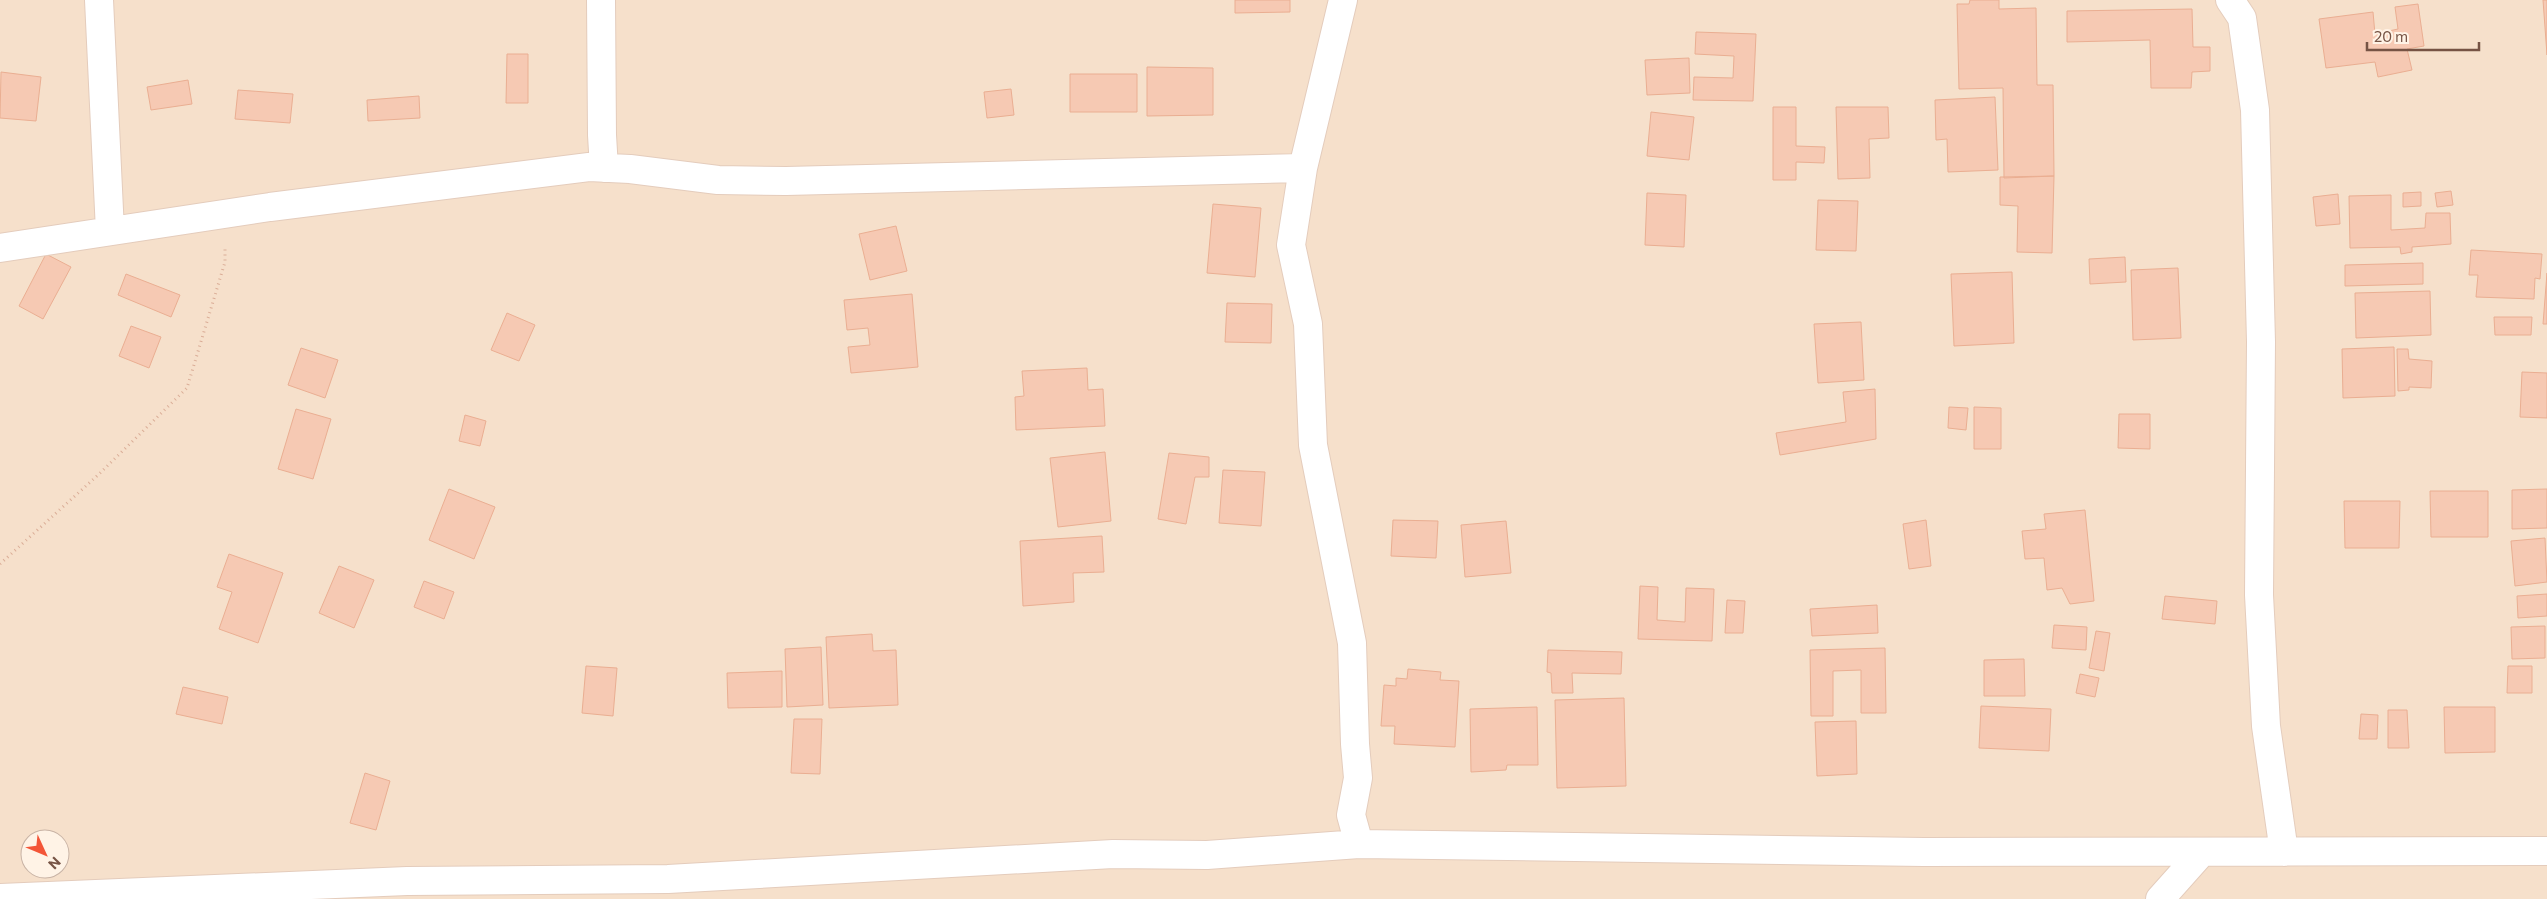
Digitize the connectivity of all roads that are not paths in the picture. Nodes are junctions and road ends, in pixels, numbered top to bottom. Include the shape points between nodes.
1 (99, 0) edge
2 (601, 0) edge
3 (1343, 0) edge
4 (2230, 0) edge
5 (604, 168) junction
6 (1303, 168) junction
7 (110, 232) junction
8 (0, 248) edge
9 (1359, 844) junction
10 (2547, 851) edge
11 (2202, 852) junction
12 (2284, 852) junction
13 (204, 895) edge
14 (0, 898) edge
15 (2160, 899) edge

1 - 7 street
2 - 5 street
3 - 6 street
4 - 12 street via 2242,18 2255,110 2261,342 2259,595 2266,726
5 - 6 street via 718,180 786,181
5 - 7 street via 227,213
6 - 9 street via 1291,245 1308,324 1313,445 1352,643 1358,778 1351,815
7 - 8 street
9 - 11 street via 1924,852
9 - 13 street via 1207,855 1113,854 668,879 407,881
10 - 12 street
11 - 12 street
11 - 15 street
13 - 14 street

